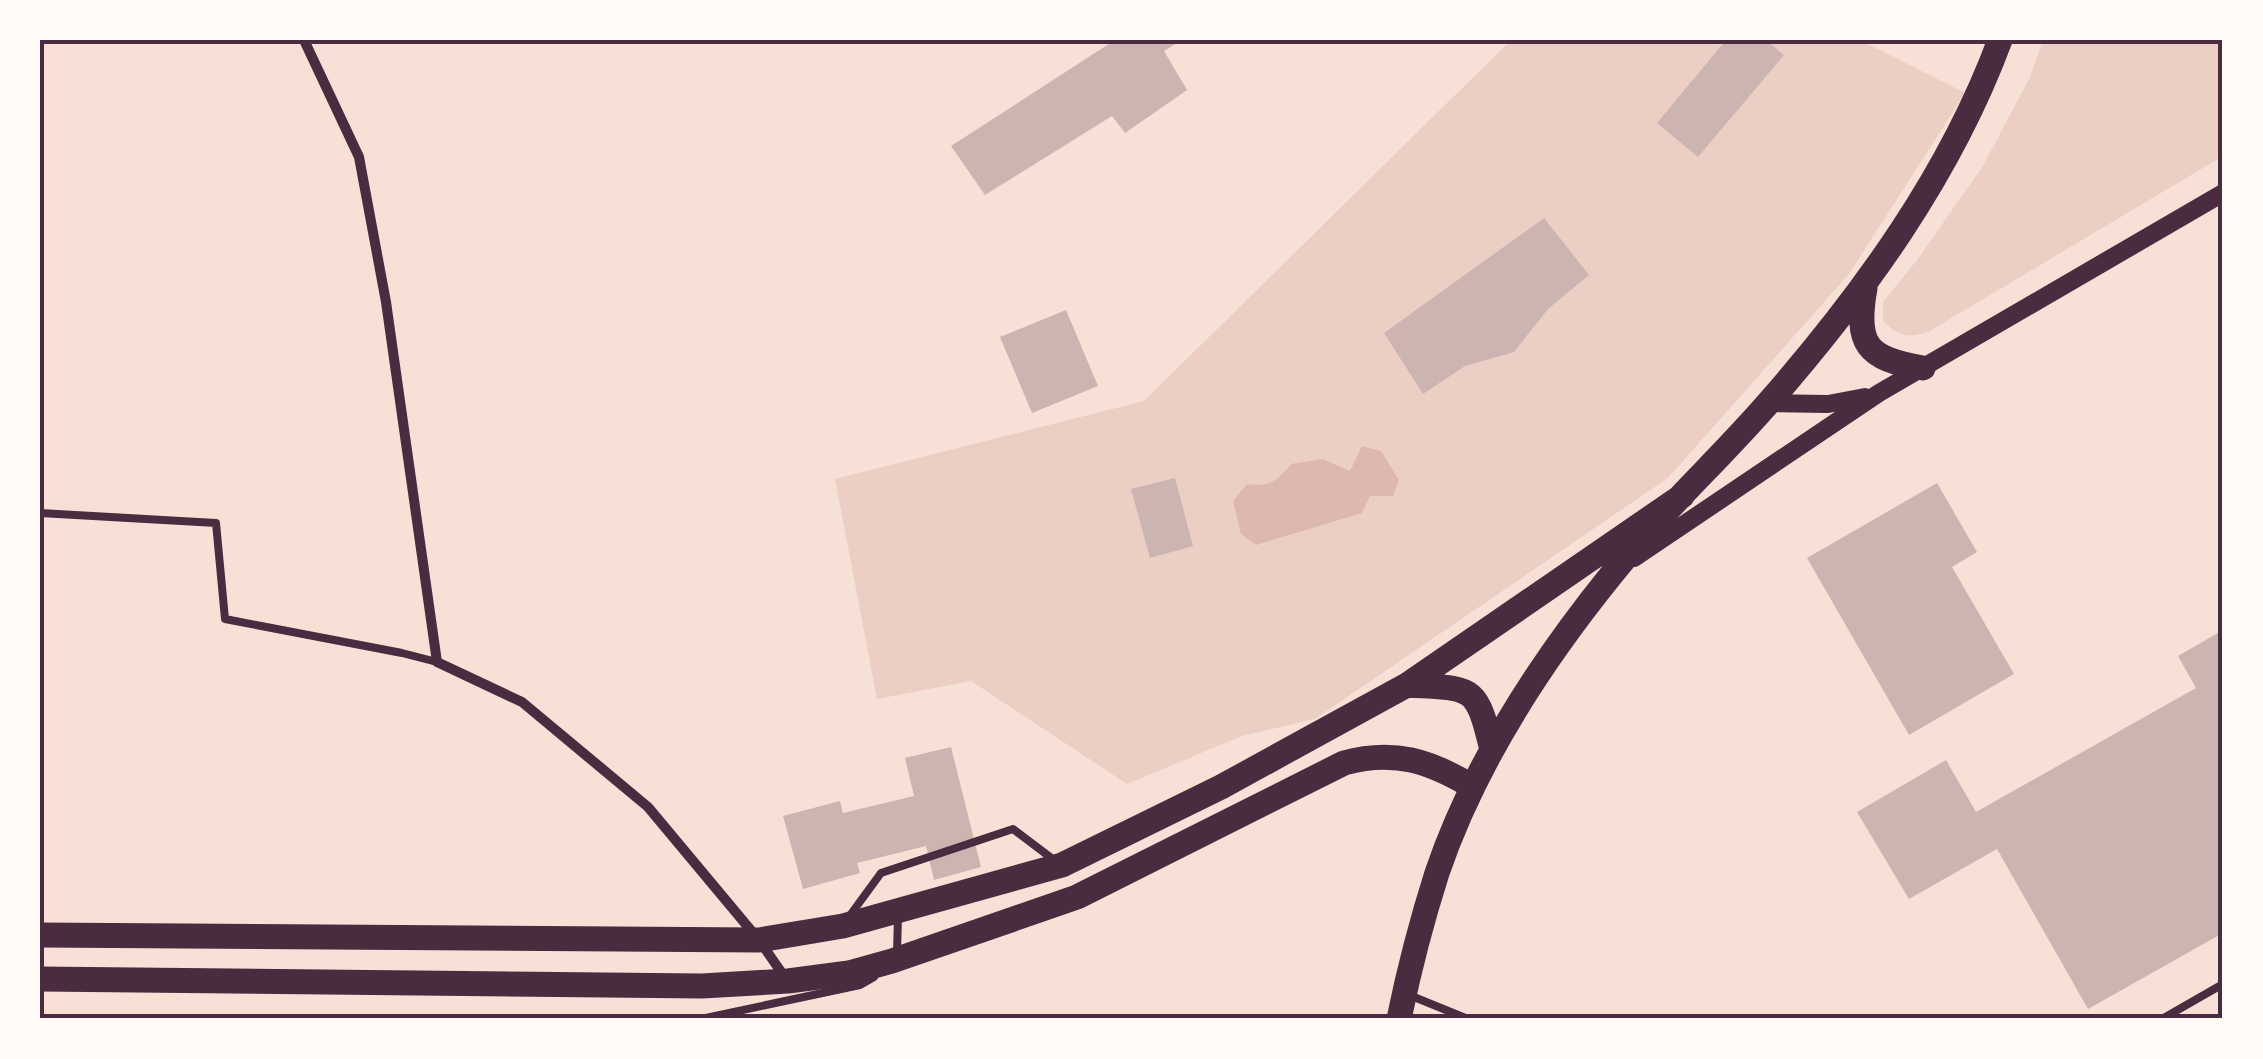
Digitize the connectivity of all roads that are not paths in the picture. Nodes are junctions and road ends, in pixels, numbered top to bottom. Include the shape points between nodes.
1 (304, 40) edge
2 (2000, 40) edge
3 (2223, 193) edge
4 (1866, 286) junction
5 (1922, 368) junction
6 (1880, 393) junction
7 (1769, 403) junction
8 (1682, 496) junction
9 (40, 513) edge
10 (1613, 572) junction
11 (437, 662) junction
12 (1407, 685) junction
13 (1492, 750) junction
14 (1473, 787) junction
15 (1062, 866) junction
16 (898, 912) junction
17 (843, 926) junction
18 (40, 935) edge
19 (759, 940) junction
20 (892, 961) junction
21 (40, 979) edge
22 (788, 981) junction
23 (2223, 984) edge
24 (1402, 1006) edge
25 (701, 1019) edge
26 (1468, 1019) edge
27 (2162, 1019) edge

1 - 11 street via 359,156
2 - 4 main road via 1939,169
3 - 5 street
4 - 5 main road via 1860,330 1868,345 1882,357
4 - 7 main road
5 - 6 street
6 - 7 street via 1828,404
6 - 10 street
7 - 8 main road
8 - 10 main road
8 - 12 main road
9 - 11 lane via 216,523 225,620
10 - 13 main road
11 - 19 street via 522,702 648,807
12 - 13 main road via 1470,693 1482,707
12 - 15 main road
13 - 14 main road
14 - 20 main road via 1397,756 1344,763 1077,898
14 - 24 main road via 1438,872
15 - 16 main road
15 - 17 lane via 1013,830 881,873
16 - 17 main road
16 - 20 lane via 899,949
17 - 19 main road
18 - 19 main road
19 - 22 street
20 - 22 main road
20 - 25 lane via 860,984
21 - 22 main road via 702,986
23 - 27 lane
24 - 26 lane

